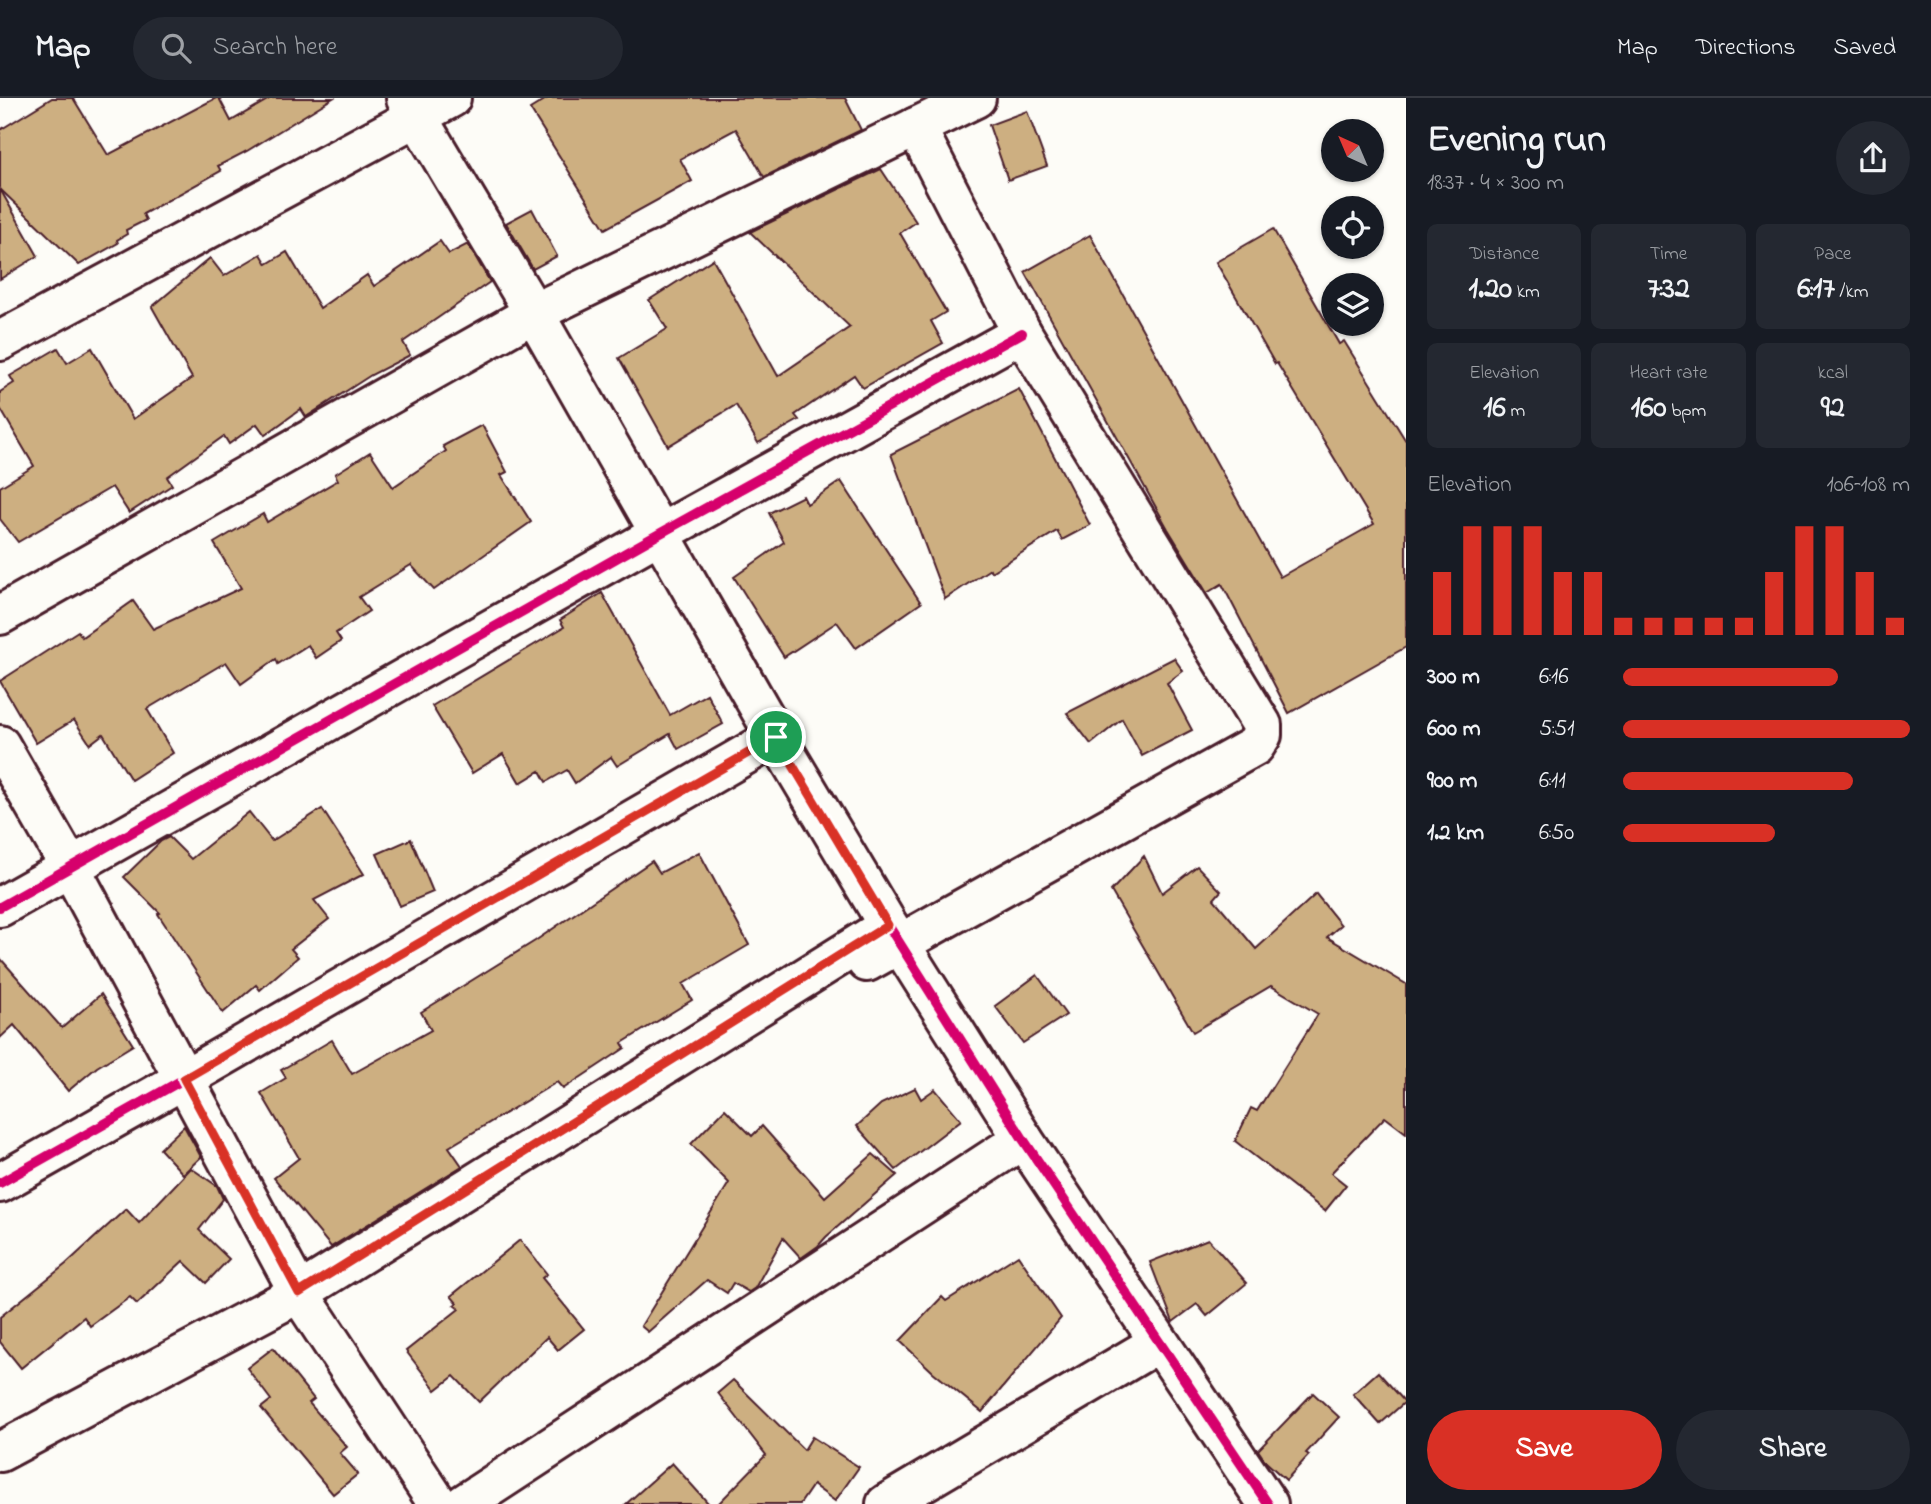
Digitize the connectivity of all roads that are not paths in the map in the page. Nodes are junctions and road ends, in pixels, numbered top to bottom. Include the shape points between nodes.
1 (450, 98) edge
2 (976, 98) edge
3 (412, 107) edge
4 (916, 127) junction
5 (534, 313) junction
6 (1021, 333) junction
7 (0, 341) edge
8 (659, 534) junction
9 (0, 615) edge
10 (776, 737) junction
11 (0, 744) edge
12 (70, 867) junction
13 (0, 907) edge
14 (888, 925) junction
15 (867, 962) dead end
16 (184, 1079) junction
17 (1023, 1139) junction
18 (0, 1183) edge
19 (299, 1293) junction
20 (1157, 1343) junction
21 (0, 1452) edge
22 (438, 1504) edge
23 (464, 1504) edge
24 (886, 1504) edge
25 (1268, 1504) edge

1 - 3 street
2 - 4 street
3 - 5 street
3 - 7 street
4 - 5 street
4 - 6 street
5 - 8 street
5 - 9 street
6 - 8 street
6 - 15 street via 1262,725 1262,735 1255,746
8 - 10 street
8 - 12 street
10 - 14 street
10 - 16 street
11 - 12 street
12 - 13 street
12 - 16 street
14 - 17 street
14 - 19 street
16 - 18 street
16 - 19 street
17 - 20 street
17 - 23 street
19 - 21 street
19 - 22 street
20 - 24 street
20 - 25 street

